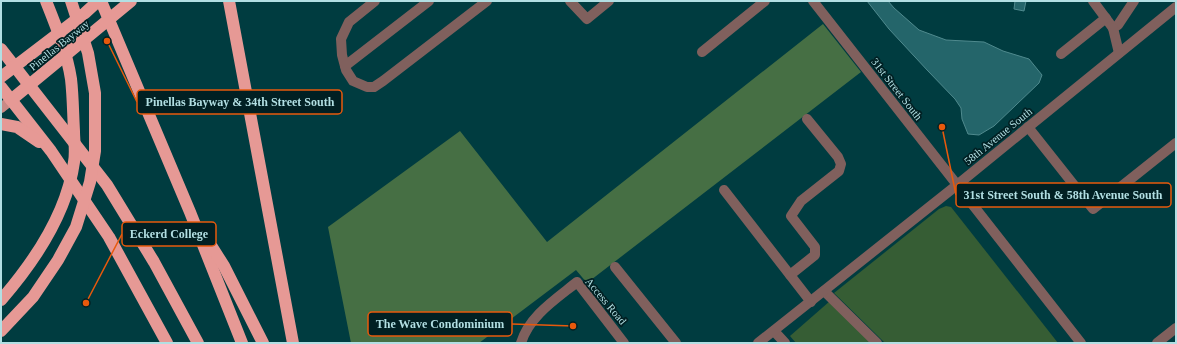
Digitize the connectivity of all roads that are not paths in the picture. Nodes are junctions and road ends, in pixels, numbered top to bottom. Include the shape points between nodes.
1 (46, 1) edge
2 (71, 1) edge
3 (100, 1) edge
4 (131, 1) edge
5 (229, 1) edge
6 (375, 1) edge
7 (429, 1) edge
8 (486, 1) edge
9 (570, 1) edge
10 (609, 1) edge
11 (763, 1) edge
12 (813, 1) edge
13 (1093, 1) edge
14 (1134, 1) edge
15 (1176, 7) edge
16 (1106, 18) junction
17 (1113, 28) junction
18 (1, 49) edge
19 (702, 52) dead end
20 (1119, 53) junction
21 (1061, 54) dead end
22 (15, 66) junction
23 (345, 66) junction
24 (1, 77) edge
25 (30, 86) junction
26 (1, 87) edge
27 (11, 100) junction
28 (1, 108) edge
29 (807, 119) dead end
30 (1, 124) edge
31 (1028, 127) junction
32 (1176, 143) edge
33 (51, 151) junction
34 (956, 185) junction
35 (724, 190) dead end
36 (190, 212) junction
37 (615, 267) dead end
38 (790, 275) junction
39 (824, 291) junction
40 (1, 300) edge
41 (810, 302) junction
42 (1176, 328) edge
43 (1, 331) edge
44 (774, 331) junction
45 (167, 343) edge
46 (198, 343) edge
47 (242, 343) edge
48 (263, 343) edge
49 (293, 343) edge
50 (521, 343) edge
51 (624, 343) edge
52 (676, 343) edge
53 (758, 343) edge
54 (785, 343) edge
55 (877, 343) edge
56 (1082, 343) edge
57 (1157, 343) edge

1 - 40 highway via 71,79 74,161 66,195 48,236 20,278
2 - 43 highway via 88,53 95,94 95,151 90,182 76,227 58,260 33,297
3 - 22 highway, Pinellas Bayway
3 - 36 highway
4 - 25 highway, Pinellas Bayway
5 - 49 highway
6 - 23 street via 349,22 341,39
7 - 23 street
8 - 23 street via 374,87 367,88 353,81
9 - 10 street via 586,19
11 - 19 street
12 - 34 street, 31st Street South
13 - 16 street
14 - 17 street via 1118,25
15 - 20 street, 58th Avenue South
16 - 17 street
16 - 21 street
17 - 20 street
18 - 22 highway
20 - 31 street, 58th Avenue South
22 - 24 highway, Pinellas Bayway
22 - 25 highway
25 - 27 highway, Pinellas Bayway
25 - 46 highway via 107,185 154,262
26 - 27 highway
27 - 28 main road, Pinellas Bayway
27 - 33 highway
29 - 38 street via 841,164 839,171 801,201 791,216 814,247 815,255
30 - 33 highway via 16,127
31 - 32 street via 1093,209
31 - 34 street, 58th Avenue South
33 - 45 highway via 108,237
34 - 39 street, 58th Avenue South
34 - 56 street, 31st Street South
35 - 38 street
36 - 47 highway
36 - 48 highway via 224,266
37 - 52 street
38 - 41 street
39 - 41 street, 58th Avenue South
39 - 55 street
41 - 44 street, 58th Avenue South
42 - 57 street
44 - 53 street, 58th Avenue South
44 - 54 street
50 - 51 street, Access Road via 532,322 546,306 577,282

